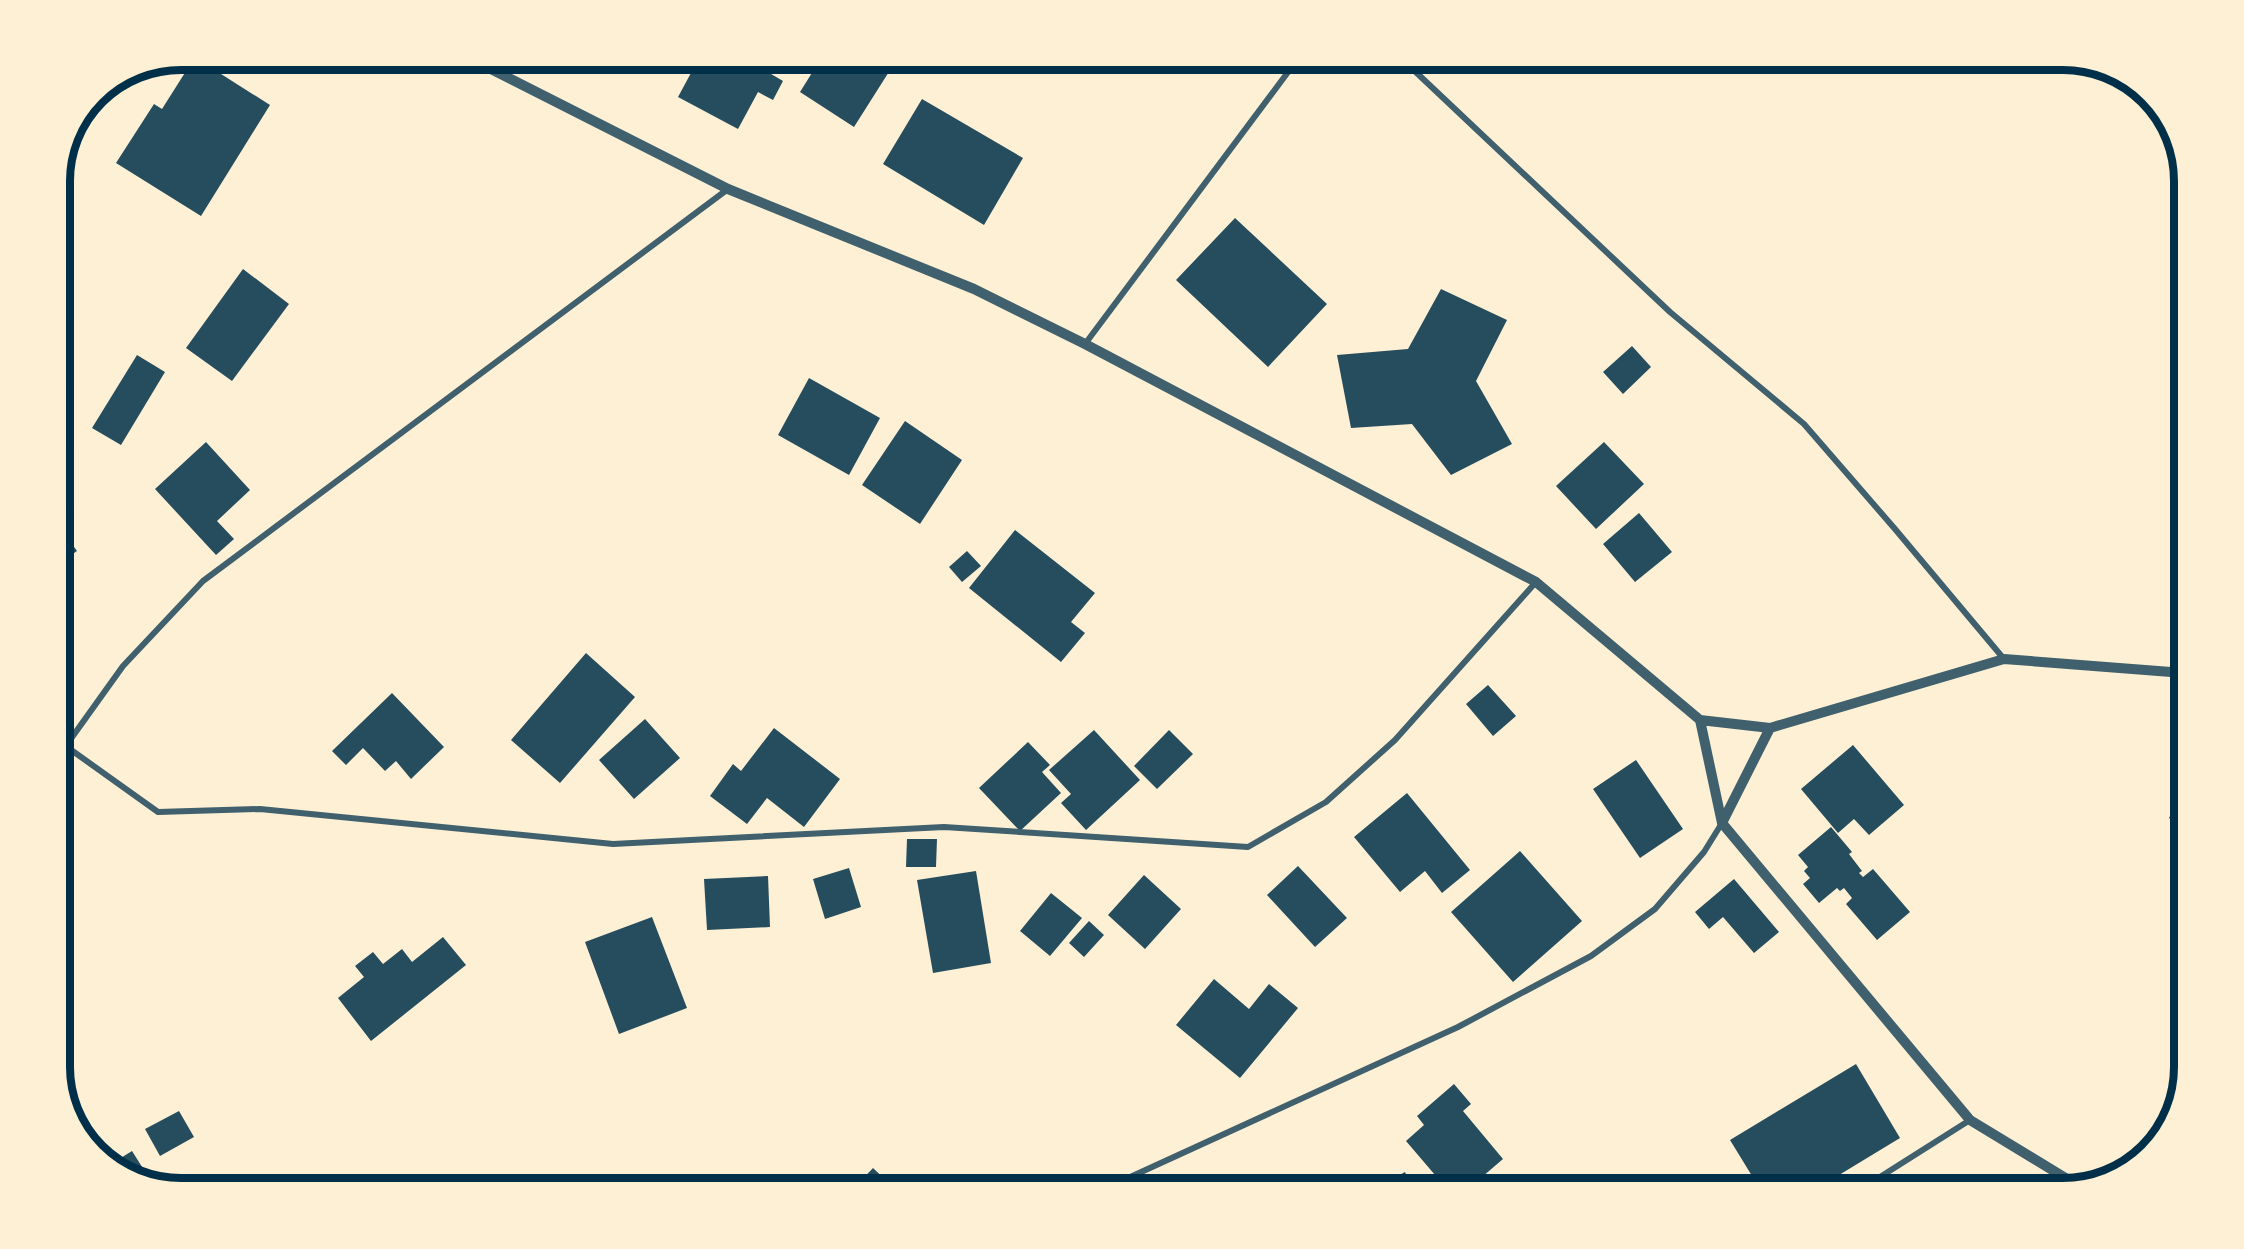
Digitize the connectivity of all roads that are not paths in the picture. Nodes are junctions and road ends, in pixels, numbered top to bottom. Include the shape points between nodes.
1 (493, 70) edge
2 (1290, 70) edge
3 (1413, 70) edge
4 (728, 189) junction
5 (1085, 344) junction
6 (1536, 582) junction
7 (2004, 659) junction
8 (2174, 672) edge
9 (1700, 720) junction
10 (1770, 728) junction
11 (71, 734) edge
12 (71, 751) edge
13 (1722, 823) junction
14 (1970, 1120) junction
15 (1128, 1178) edge
16 (1878, 1178) edge
17 (2065, 1178) edge

1 - 4 street
2 - 5 street
3 - 7 street via 1670,312 1804,424
4 - 5 street via 974,289
4 - 11 street via 203,581 123,666
5 - 6 street
6 - 9 street
6 - 12 street via 1395,740 1326,802 1248,847 944,827 613,844 260,809 158,812
7 - 8 street
7 - 10 street
9 - 10 street
9 - 13 street
10 - 13 street
13 - 14 street
13 - 15 street via 1704,852 1655,909 1592,956 1458,1027
14 - 16 street
14 - 17 street

